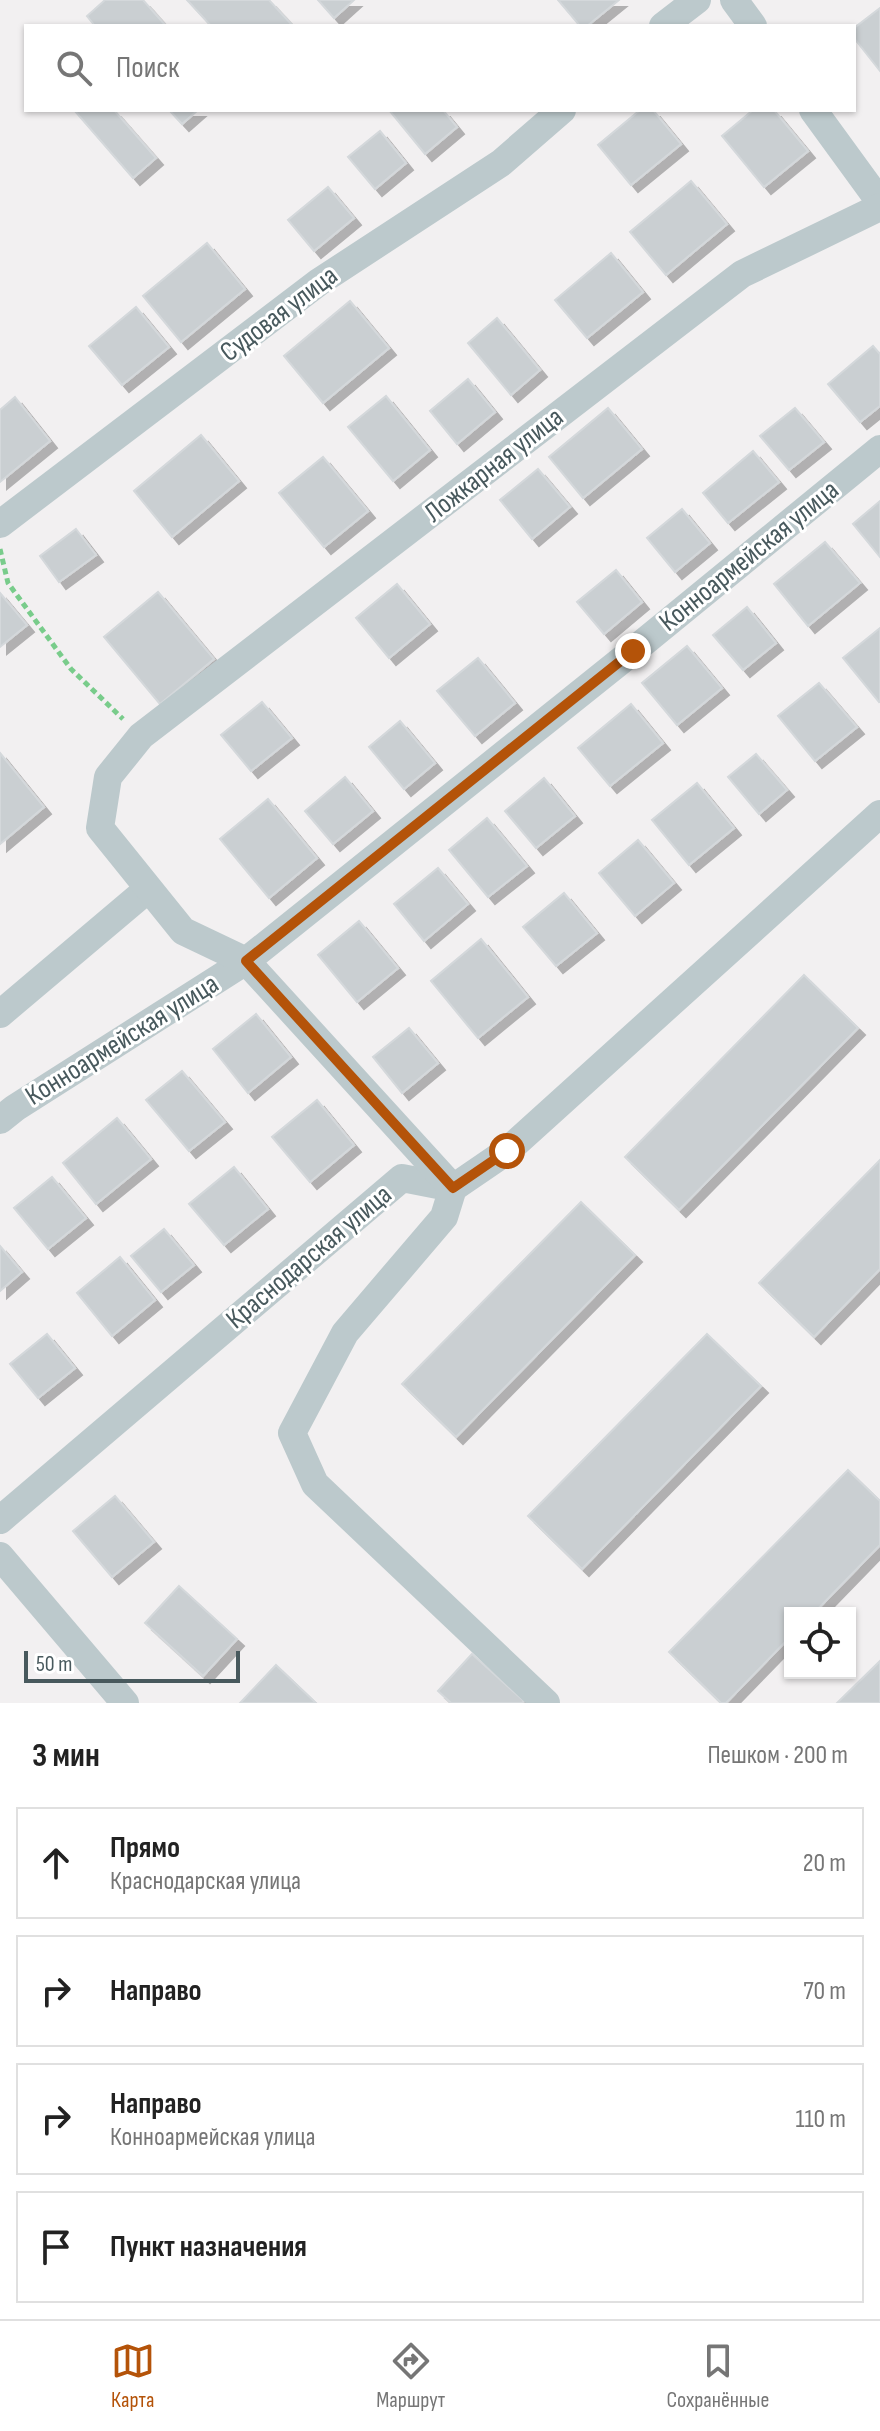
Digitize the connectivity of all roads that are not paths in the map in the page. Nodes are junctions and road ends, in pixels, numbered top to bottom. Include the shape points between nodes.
1 (697, 0) edge
2 (734, 0) edge
3 (666, 24) edge
4 (752, 24) edge
5 (560, 112) edge
6 (814, 112) edge
7 (880, 204) edge
8 (880, 449) edge
9 (0, 524) edge
10 (880, 814) edge
11 (148, 889) junction
12 (246, 961) junction
13 (0, 1014) edge
14 (0, 1120) edge
15 (453, 1188) junction
16 (0, 1520) edge
17 (0, 1556) edge
18 (125, 1703) edge
19 (546, 1703) edge

1 - 3 street
2 - 4 street
5 - 9 street, Судовая улица via 501,163 319,282
6 - 7 street
7 - 11 street, Ложкарная улица via 742,274 134,744 108,777 100,828
8 - 12 street, Конноармейская улица
10 - 15 street via 507,1151
11 - 12 street, Ложкарная улица via 183,931
11 - 13 street
12 - 14 street, Конноармейская улица
12 - 15 street
15 - 16 street, Краснодарская улица via 402,1178
15 - 19 street via 444,1217 345,1333 292,1433 315,1484
17 - 18 street

